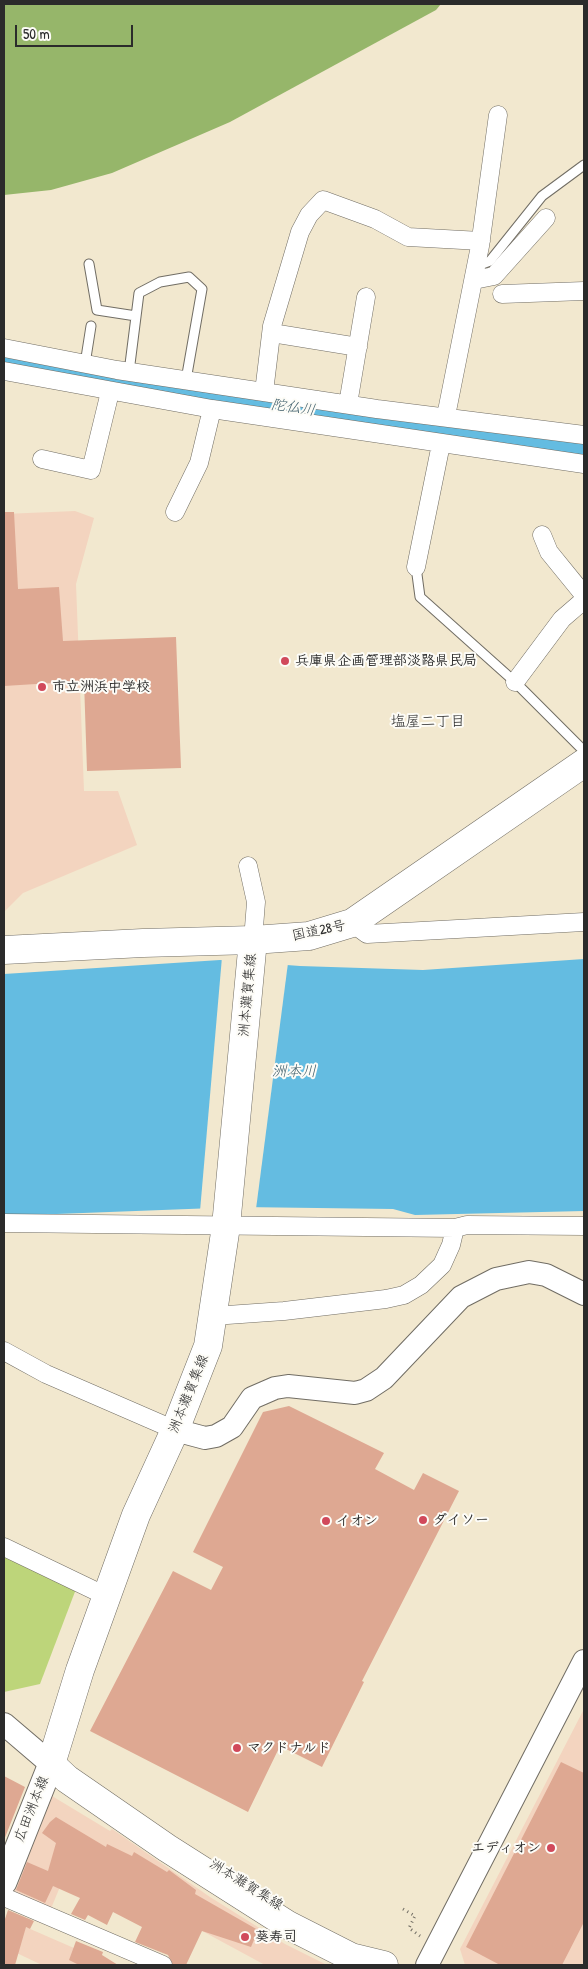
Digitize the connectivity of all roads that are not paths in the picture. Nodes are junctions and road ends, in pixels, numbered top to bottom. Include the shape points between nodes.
1 (498, 115) dead end
2 (584, 165) edge
3 (546, 218) dead end
4 (481, 241) junction
5 (89, 264) dead end
6 (476, 273) junction
7 (584, 291) edge
8 (502, 294) dead end
9 (366, 297) dead end
10 (136, 316) junction
11 (91, 326) dead end
12 (272, 333) junction
13 (358, 347) junction
14 (4, 348) edge
15 (85, 364) junction
16 (4, 371) edge
17 (129, 372) junction
18 (186, 380) junction
19 (110, 392) junction
20 (264, 392) junction
21 (348, 404) junction
22 (212, 409) junction
23 (377, 409) junction
24 (446, 416) junction
25 (373, 433) junction
26 (584, 435) edge
27 (441, 444) junction
28 (42, 459) dead end
29 (584, 464) edge
30 (175, 512) dead end
31 (542, 535) dead end
32 (416, 567) joint
33 (584, 595) edge
34 (584, 600) edge
35 (515, 682) junction
36 (584, 751) edge
37 (584, 763) edge
38 (248, 866) dead end
39 (584, 922) edge
40 (352, 924) junction
41 (252, 948) junction
42 (4, 950) edge
43 (4, 1223) edge
44 (226, 1226) junction
45 (584, 1226) edge
46 (455, 1228) junction
47 (584, 1294) edge
48 (213, 1316) junction
49 (4, 1351) edge
50 (175, 1430) junction
51 (4, 1547) edge
52 (106, 1596) junction
53 (584, 1661) edge
54 (4, 1724) edge
55 (51, 1764) junction
56 (102, 1803) junction
57 (10, 1844) edge
58 (4, 1882) edge
59 (4, 1897) edge
60 (162, 1965) edge
61 (384, 1965) edge
62 (391, 1965) edge
63 (427, 1965) edge

1 - 4 street
2 - 6 lane via 542,196 490,261
3 - 6 street via 494,276
4 - 6 street
4 - 12 street via 408,237 375,219 323,200 309,214 300,232
5 - 10 lane via 97,310
6 - 24 street
7 - 8 street
9 - 13 street
10 - 17 lane
10 - 18 lane via 139,293 160,282 189,277 202,289
11 - 15 lane
12 - 13 street
12 - 20 street
13 - 21 street
14 - 15 street
15 - 17 street
16 - 19 street
17 - 18 street
18 - 20 street
19 - 22 street
19 - 28 street via 91,470
20 - 21 street
21 - 23 street
22 - 25 street
22 - 30 street via 199,463
23 - 24 street
23 - 25 street
24 - 26 street
25 - 27 street
27 - 29 street
27 - 32 street
31 - 33 street via 549,552
32 - 35 lane via 420,597
34 - 35 street via 562,619
35 - 36 lane
37 - 40 main road, 国道28号
38 - 41 street via 256,902
39 - 40 street via 367,934
40 - 41 main road, 国道28号
41 - 42 main road, 国道28号 via 143,943
41 - 44 main road, 洲本灘賀集線
43 - 44 street
44 - 46 street
44 - 48 main road, 洲本灘賀集線
45 - 46 street via 467,1225
46 - 48 street via 442,1265 421,1285 404,1295 284,1311
47 - 50 street via 546,1275 529,1272 496,1279 461,1297 384,1378 366,1390 355,1393 288,1386 275,1388 252,1398 232,1427 216,1436 206,1438
48 - 50 main road, 洲本灘賀集線 via 201,1368
49 - 50 street via 46,1374
50 - 52 main road, 洲本灘賀集線 via 136,1515
51 - 52 street
52 - 55 main road, 洲本灘賀集線
53 - 63 street
54 - 55 street
55 - 56 main road, 洲本灘賀集線
55 - 57 main road, 広田洲本線
56 - 61 main road, 洲本灘賀集線 via 288,1926 350,1957
56 - 62 main road, 洲本灘賀集線 via 174,1840 286,1910 366,1949
57 - 58 main road, 広田洲本線
59 - 60 street

